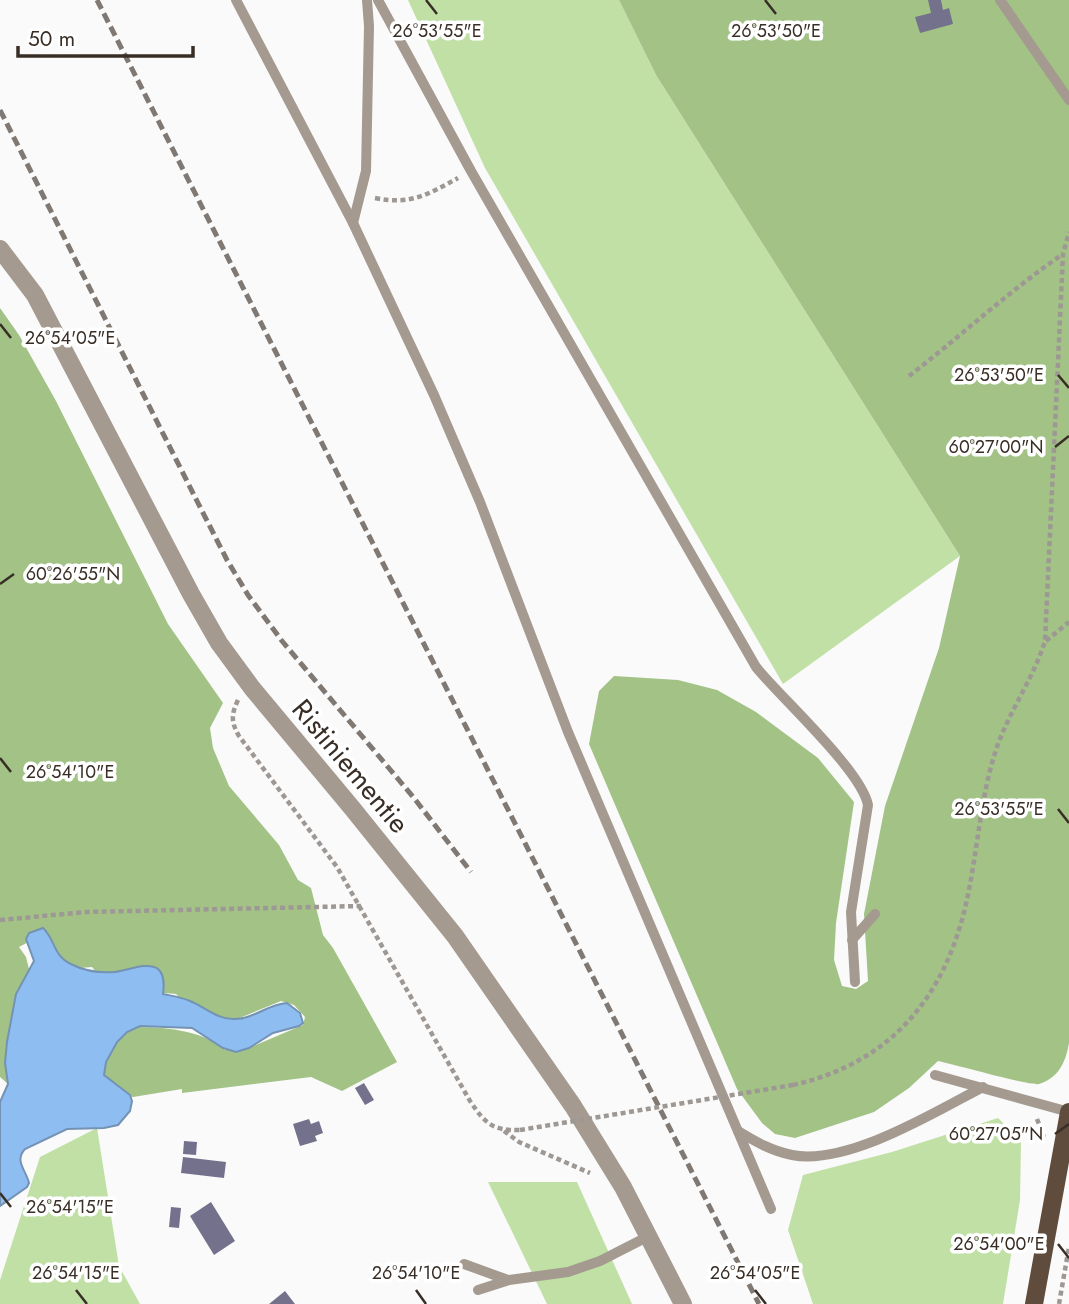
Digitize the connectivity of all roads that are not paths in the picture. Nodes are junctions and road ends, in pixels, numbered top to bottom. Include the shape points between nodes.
1 (236, 0) edge
2 (366, 0) edge
3 (378, 0) edge
4 (999, 0) edge
5 (1069, 100) edge
6 (353, 223) junction
7 (0, 249) edge
8 (875, 914) dead end
9 (852, 940) junction
10 (855, 982) dead end
11 (935, 1074) dead end
12 (984, 1087) junction
13 (1069, 1112) edge
14 (738, 1131) junction
15 (771, 1209) dead end
16 (649, 1236) junction
17 (464, 1264) dead end
18 (509, 1280) junction
19 (478, 1290) dead end
20 (683, 1304) edge
21 (1034, 1304) edge

1 - 6 lane
2 - 6 lane via 366,171
3 - 9 lane via 756,667 866,794 850,912
4 - 5 lane
6 - 14 lane via 435,395 568,732
7 - 16 street, Ristiniementie via 35,295 219,643 455,936 573,1106
8 - 9 lane
9 - 10 lane
11 - 12 lane
12 - 13 lane
12 - 14 lane via 881,1140 834,1153 795,1156 765,1147
13 - 21 main road
14 - 15 lane
16 - 18 lane via 568,1272
16 - 20 street, Ristiniementie
17 - 18 lane
18 - 19 lane

